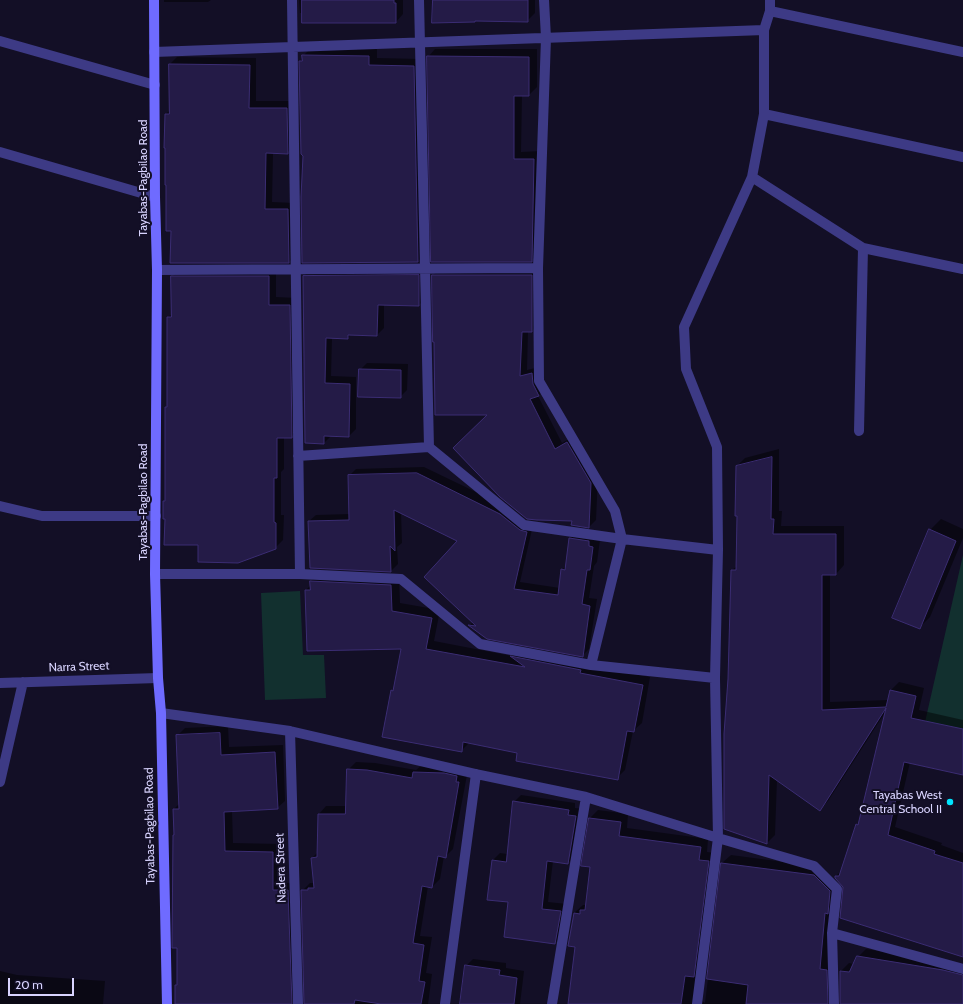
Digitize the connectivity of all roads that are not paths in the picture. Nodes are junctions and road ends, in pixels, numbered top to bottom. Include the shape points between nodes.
1 (154, 0) edge
2 (292, 0) edge
3 (419, 0) edge
4 (544, 0) edge
5 (770, 0) edge
6 (770, 11) junction
7 (764, 30) junction
8 (546, 38) junction
9 (0, 41) edge
10 (420, 42) junction
11 (292, 47) junction
12 (154, 52) junction
13 (963, 52) edge
14 (155, 85) junction
15 (764, 114) junction
16 (0, 152) edge
17 (963, 157) edge
18 (752, 177) junction
19 (155, 196) junction
20 (863, 248) junction
21 (425, 268) junction
22 (538, 268) junction
23 (296, 269) junction
24 (963, 269) edge
25 (157, 270) junction
26 (859, 431) dead end
27 (428, 447) junction
28 (298, 456) junction
29 (0, 506) edge
30 (156, 516) junction
31 (622, 539) junction
32 (718, 550) junction
33 (155, 574) junction
34 (300, 574) junction
35 (591, 665) junction
36 (158, 678) junction
37 (715, 678) junction
38 (22, 682) junction
39 (0, 683) edge
40 (161, 713) junction
41 (290, 732) junction
42 (476, 774) junction
43 (0, 782) edge
44 (586, 797) junction
45 (718, 838) junction
46 (832, 933) junction
47 (963, 969) edge
48 (167, 1004) edge
49 (298, 1004) edge
50 (444, 1004) edge
51 (552, 1004) edge
52 (697, 1004) edge
53 (834, 1004) edge

1 - 12 main road, Tayabas-Pagbilao Road
2 - 11 street
3 - 10 street
4 - 8 street
5 - 6 street
6 - 7 street
6 - 13 street
7 - 8 street
7 - 15 street
8 - 10 street
8 - 22 street
9 - 14 street
10 - 11 street
10 - 21 street
11 - 12 street
11 - 23 street
12 - 14 main road, Tayabas-Pagbilao Road
14 - 19 main road, Tayabas-Pagbilao Road
15 - 17 street
15 - 18 street
16 - 19 street
18 - 20 street
18 - 32 street via 684,327 686,369 717,447
19 - 25 main road, Tayabas-Pagbilao Road
20 - 24 street
20 - 26 street
21 - 22 street
21 - 23 street
21 - 27 street
22 - 31 street via 539,381 615,511
23 - 25 street
23 - 28 street
25 - 30 main road, Tayabas-Pagbilao Road
27 - 28 street
27 - 31 street via 524,525
28 - 34 street
29 - 30 street via 42,516
30 - 33 main road, Tayabas-Pagbilao Road
31 - 32 street
31 - 35 street
32 - 37 street
33 - 34 street
33 - 36 main road, Tayabas-Pagbilao Road
34 - 35 street via 401,579 480,644
35 - 37 street
36 - 38 street, Narra Street
36 - 40 main road, Tayabas-Pagbilao Road
37 - 45 street
38 - 39 street, Narra Street
38 - 43 street
40 - 41 street
40 - 48 main road, Tayabas-Pagbilao Road
41 - 42 street
41 - 49 street, Nadera Street
42 - 44 street
42 - 50 street
44 - 45 street
44 - 51 street
45 - 46 street via 814,866 837,890
45 - 52 street
46 - 47 street
46 - 53 street

